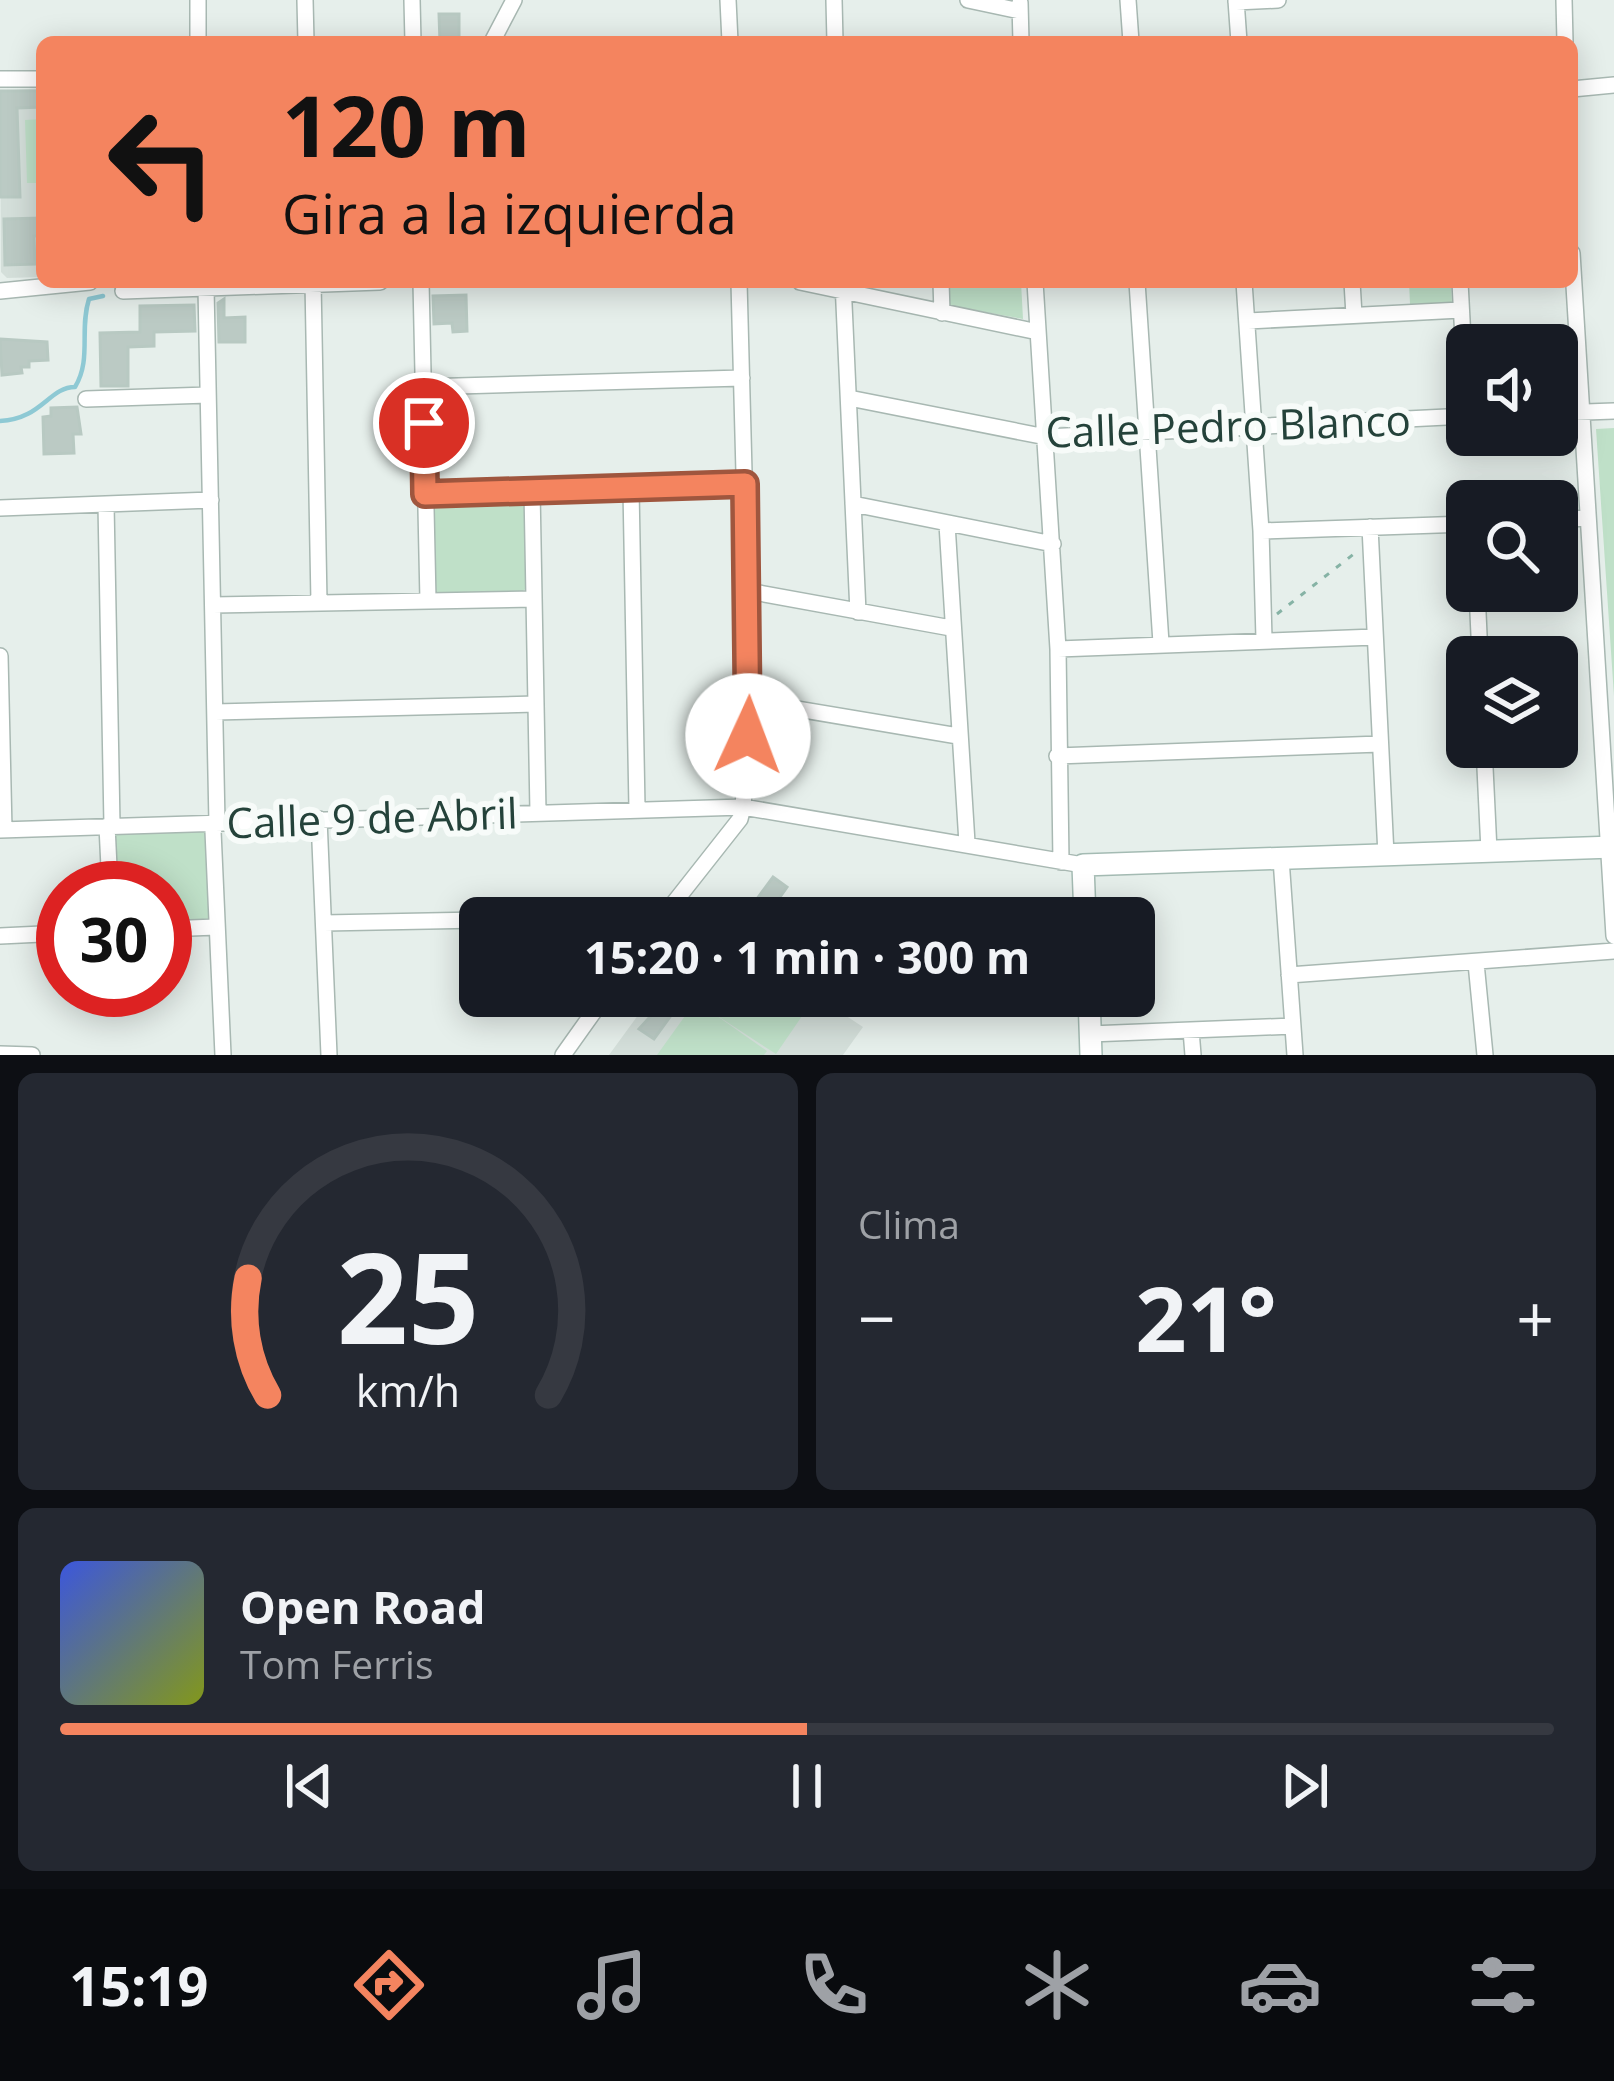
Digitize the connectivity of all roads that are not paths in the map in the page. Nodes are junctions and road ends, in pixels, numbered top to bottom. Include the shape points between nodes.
1 (198, 0) edge
2 (305, 0) edge
3 (412, 0) edge
4 (514, 0) edge
5 (728, 0) edge
6 (834, 0) edge
7 (968, 0) edge
8 (1129, 0) edge
9 (1278, 0) edge
10 (1564, 0) edge
11 (1236, 1) edge
12 (1020, 5) edge
13 (198, 36) edge
14 (306, 36) edge
15 (413, 36) edge
16 (495, 36) edge
17 (730, 36) edge
18 (836, 36) edge
19 (1022, 36) edge
20 (1131, 36) edge
21 (1239, 36) edge
22 (1565, 36) edge
23 (36, 79) edge
24 (0, 80) edge
25 (1614, 86) edge
26 (1578, 89) edge
27 (36, 287) edge
28 (206, 288) joint
29 (314, 288) edge
30 (421, 288) edge
31 (739, 288) edge
32 (843, 288) edge
33 (850, 288) edge
34 (941, 288) edge
35 (1035, 288) edge
36 (1137, 288) edge
37 (1245, 288) edge
38 (1352, 288) edge
39 (1460, 288) edge
40 (1574, 288) edge
41 (0, 291) edge
42 (123, 291) dead end
43 (1461, 310) junction
44 (942, 313) junction
45 (1354, 315) junction
46 (1248, 321) junction
47 (1462, 324) edge
48 (1038, 332) junction
49 (742, 378) junction
50 (423, 387) junction
51 (208, 395) junction
52 (849, 398) junction
53 (86, 399) dead end
54 (1614, 411) edge
55 (1578, 412) edge
56 (1581, 412) junction
57 (1446, 417) edge
58 (1254, 426) junction
59 (1147, 432) junction
60 (1046, 436) junction
61 (745, 484) junction
62 (631, 489) junction
63 (532, 490) junction
64 (425, 494) junction
65 (211, 500) junction
66 (106, 504) junction
67 (853, 504) junction
68 (0, 508) edge
69 (1586, 518) junction
70 (1578, 519) edge
71 (947, 524) junction
72 (1446, 526) edge
73 (1261, 531) junction
74 (1370, 534) junction
75 (1053, 544) junction
76 (748, 591) junction
77 (534, 599) junction
78 (428, 600) junction
79 (319, 602) junction
80 (213, 605) junction
81 (858, 612) junction
82 (951, 628) junction
83 (1263, 632) junction
84 (1375, 637) junction
85 (1162, 643) junction
86 (1058, 649) junction
87 (0, 656) edge
88 (750, 701) junction
89 (536, 704) junction
90 (215, 712) junction
91 (1, 724) edge
92 (958, 736) junction
93 (1380, 744) junction
94 (1057, 756) junction
95 (1485, 768) edge
96 (743, 807) junction
97 (637, 808) junction
98 (538, 812) junction
99 (319, 819) junction
100 (217, 823) junction
101 (109, 825) junction
102 (2, 830) edge
103 (967, 843) junction
104 (1611, 847) edge
105 (1489, 851) junction
106 (1386, 854) junction
107 (1281, 859) junction
108 (110, 861) edge
109 (1072, 863) junction
110 (679, 897) edge
111 (1080, 897) edge
112 (459, 920) edge
113 (324, 923) junction
114 (216, 927) junction
115 (192, 928) edge
116 (36, 934) edge
117 (0, 936) edge
118 (1614, 936) edge
119 (1614, 951) edge
120 (1476, 963) junction
121 (1289, 976) junction
122 (590, 1017) edge
123 (1293, 1026) junction
124 (1191, 1030) junction
125 (1091, 1045) edge
126 (0, 1054) edge
127 (32, 1055) edge
128 (223, 1055) edge
129 (329, 1055) edge
130 (562, 1055) edge
131 (1193, 1055) edge
132 (1295, 1055) edge
133 (1485, 1055) edge

1 - 13 street
2 - 14 street
3 - 15 street
4 - 16 street
5 - 17 street
6 - 18 street
7 - 12 street
8 - 20 street
9 - 11 street
10 - 22 street
11 - 21 street
12 - 19 street
23 - 24 street
25 - 26 street
27 - 41 street
28 - 42 street
28 - 51 street
29 - 79 street
30 - 50 street
31 - 49 street
32 - 52 street
33 - 44 street
34 - 44 street
35 - 48 street
36 - 59 street
37 - 46 street
38 - 45 street
39 - 43 street
40 - 56 street
43 - 45 street
43 - 47 street
44 - 48 street
45 - 46 street
46 - 58 street
48 - 60 street
49 - 50 street
49 - 61 street
50 - 64 street
51 - 53 street
51 - 65 street
52 - 60 street, Calle Pedro Blanco
52 - 67 street
54 - 56 street
55 - 56 street
56 - 69 street
57 - 58 street, Calle Pedro Blanco
58 - 59 street, Calle Pedro Blanco
58 - 73 street
59 - 60 street, Calle Pedro Blanco
59 - 85 street
60 - 75 street
61 - 62 street
61 - 76 street
62 - 63 street
62 - 97 street
63 - 64 street
63 - 77 street
64 - 78 street
65 - 66 street
65 - 80 street
66 - 68 street
66 - 101 street
67 - 71 street
67 - 81 street
69 - 70 street
69 - 104 street
71 - 75 street
71 - 82 street
72 - 74 street
73 - 74 street
73 - 83 street
74 - 84 street
75 - 86 street
76 - 81 street
76 - 88 street
77 - 78 street
77 - 89 street
78 - 79 street
79 - 80 street
80 - 90 street
81 - 82 street
82 - 92 street
83 - 84 street
83 - 85 street
84 - 93 street
85 - 86 street
86 - 94 street
87 - 91 street
88 - 92 street
88 - 96 street
89 - 90 street
89 - 98 street
90 - 100 street
91 - 102 street
92 - 103 street
93 - 94 street
93 - 106 street
94 - 109 street
95 - 105 street
96 - 97 street, Calle 9 de Abril
96 - 103 street, Calle 9 de Abril
96 - 110 street
97 - 98 street, Calle 9 de Abril
98 - 99 street, Calle 9 de Abril
99 - 100 street, Calle 9 de Abril
99 - 113 street
100 - 101 street, Calle 9 de Abril
100 - 114 street
101 - 102 street, Calle 9 de Abril
101 - 108 street
103 - 109 street, Calle 9 de Abril
104 - 105 street
104 - 118 street
105 - 106 street
106 - 107 street
107 - 109 street
107 - 121 street
109 - 111 street
112 - 113 street
113 - 129 street
114 - 115 street
114 - 128 street
116 - 117 street
119 - 120 street
120 - 121 street
120 - 133 street
121 - 123 street
122 - 130 street
123 - 124 street
123 - 132 street
124 - 125 street
124 - 131 street
126 - 127 street

